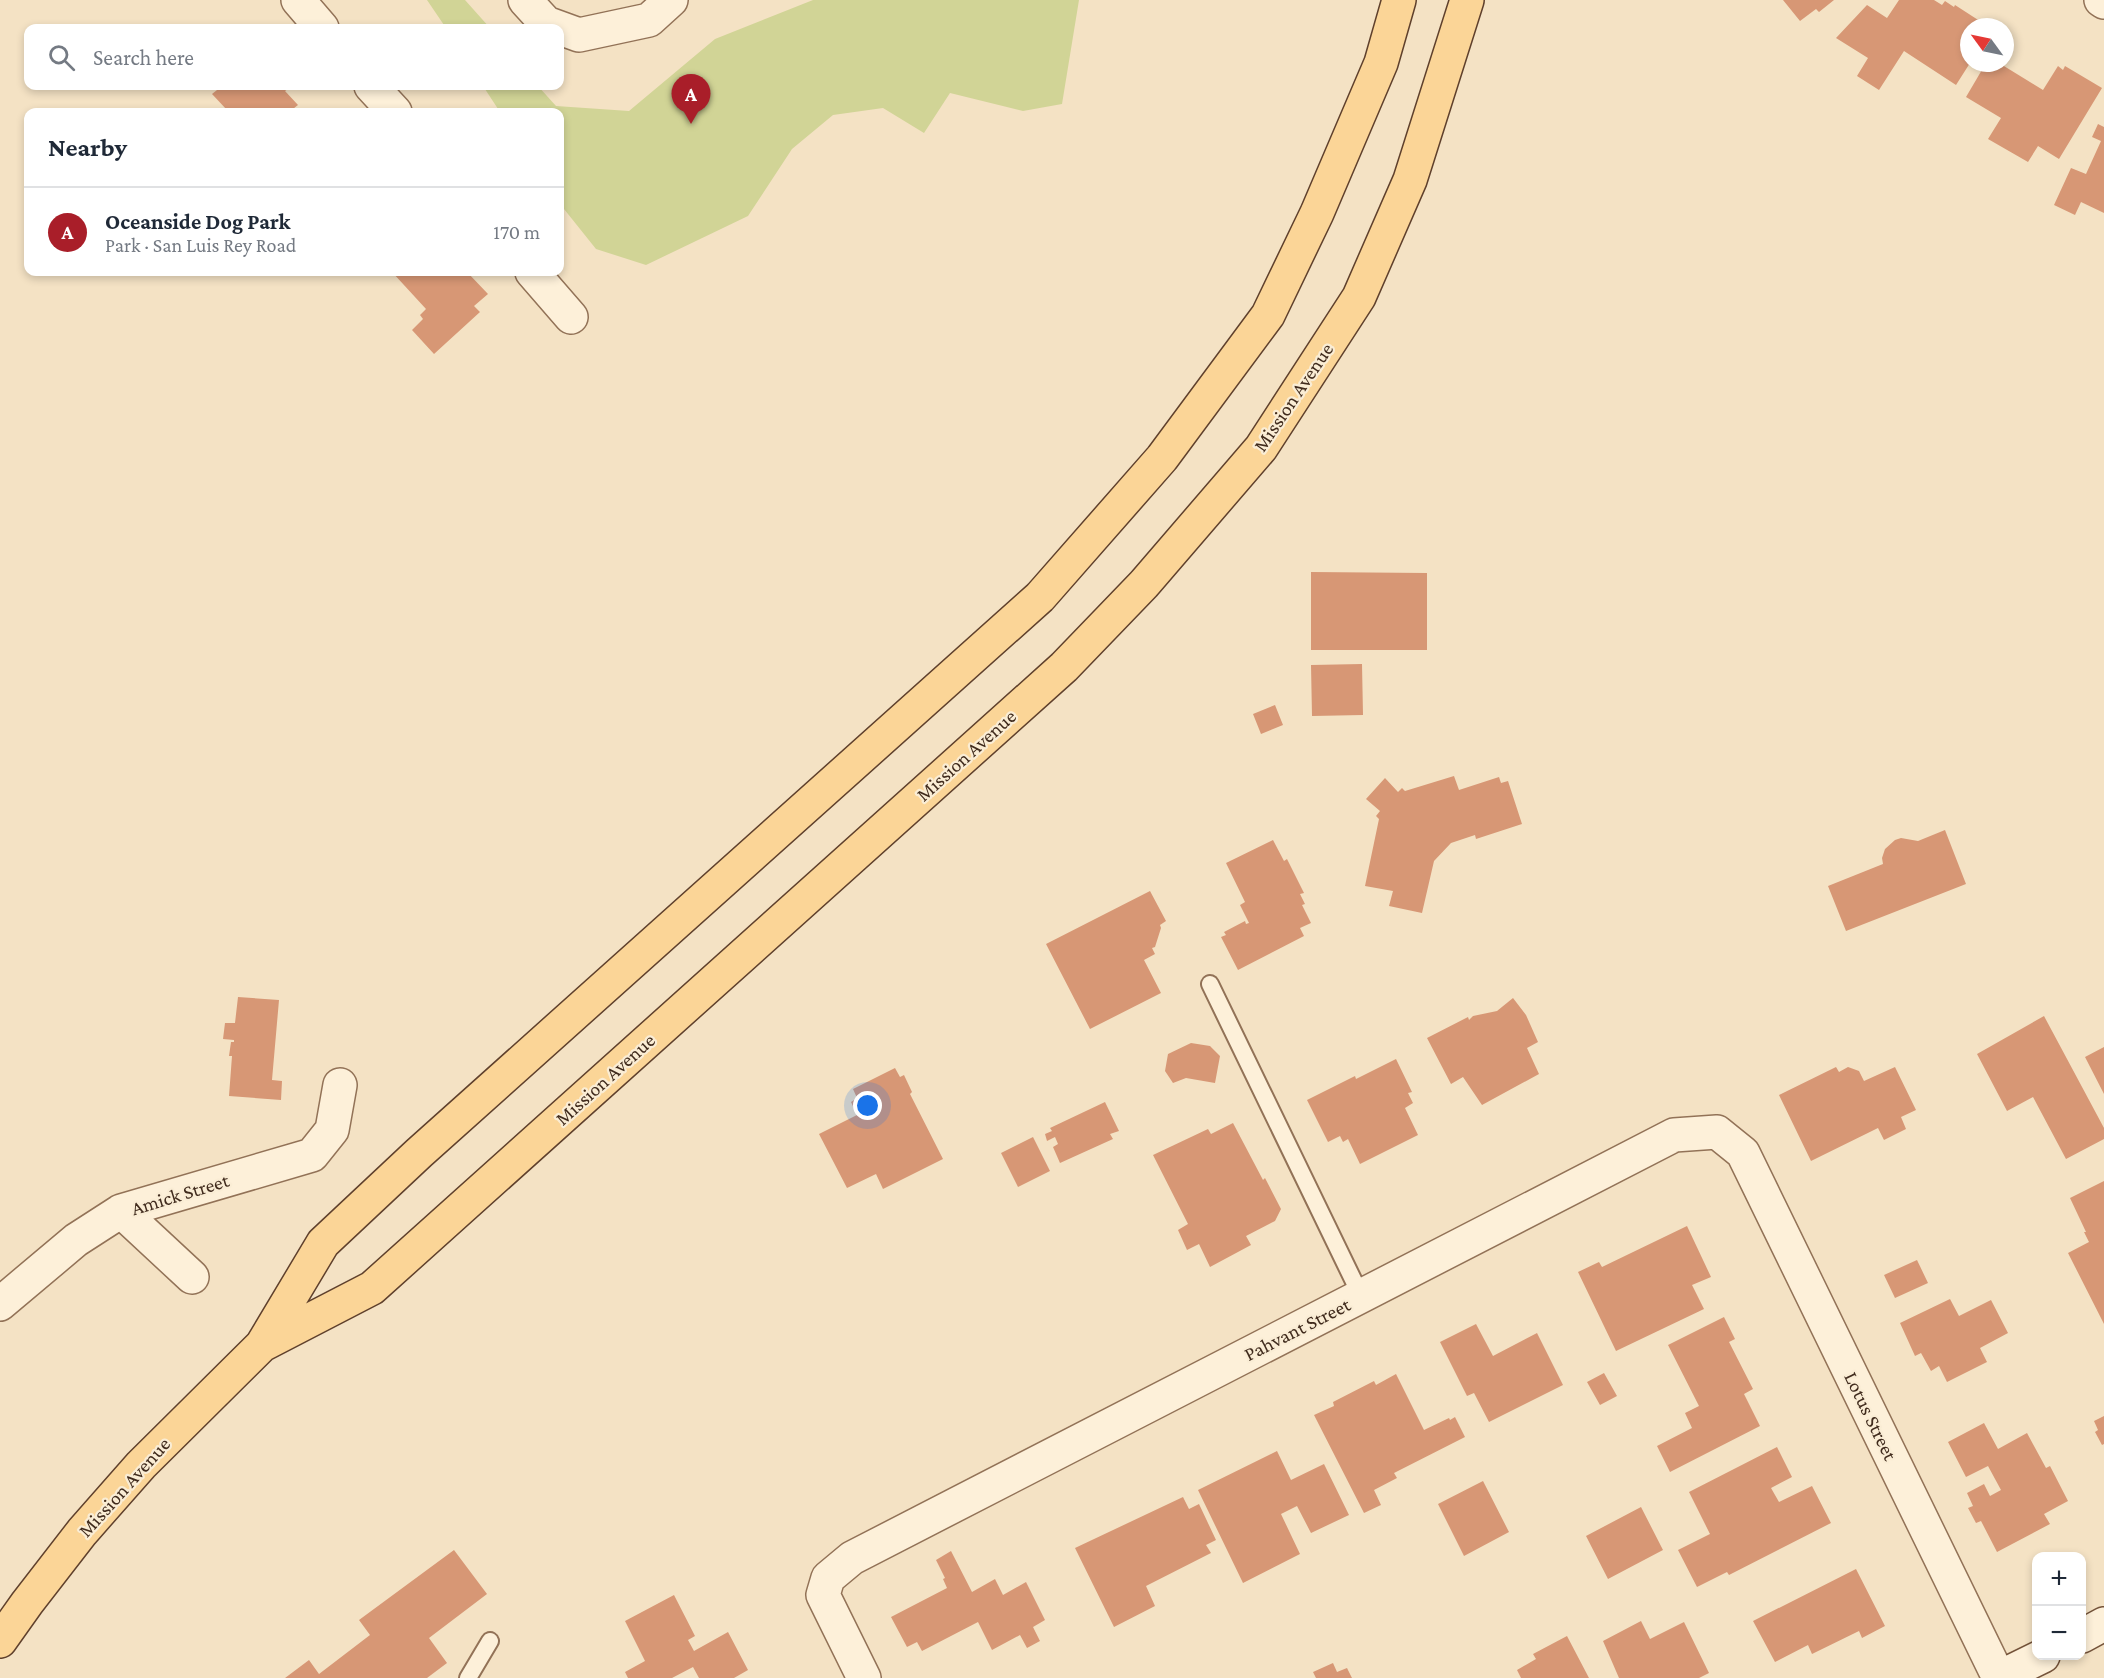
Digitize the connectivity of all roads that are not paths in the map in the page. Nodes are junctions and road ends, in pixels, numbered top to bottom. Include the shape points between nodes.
1 (298, 0) edge
2 (525, 0) edge
3 (671, 0) edge
4 (1399, 0) edge
5 (1467, 0) edge
6 (319, 24) edge
7 (549, 24) edge
8 (564, 30) edge
9 (375, 90) edge
10 (391, 108) edge
11 (535, 276) edge
12 (571, 317) dead end
13 (1210, 984) dead end
14 (340, 1085) dead end
15 (1743, 1153) joint
16 (121, 1211) junction
17 (192, 1277) dead end
18 (1361, 1296) junction
19 (0, 1304) edge
20 (262, 1346) junction
21 (2104, 1624) edge
22 (2086, 1634) edge
23 (0, 1641) edge
24 (490, 1641) dead end
25 (2035, 1660) edge
26 (468, 1678) edge
27 (864, 1678) edge
28 (1998, 1678) edge

1 - 6 street
2 - 7 street
3 - 8 street via 649,21 579,35
4 - 20 main road, Mission Avenue via 1381,63 1268,315 1162,458 1040,597 323,1243
5 - 20 main road, Mission Avenue via 1410,180 1359,297 1261,448 1144,584 1064,667 372,1288
9 - 10 street
11 - 12 street
13 - 18 lane
14 - 16 street, Amick Street via 332,1130 312,1155
15 - 18 street, Pahvant Street via 1717,1132 1674,1134
15 - 28 street, Lotus Street
16 - 17 street
16 - 19 street, Amick Street via 76,1240
18 - 27 street, Pahvant Street via 852,1558 828,1578 823,1595
20 - 23 main road, Mission Avenue via 141,1465 82,1532
21 - 22 street
24 - 26 lane
25 - 28 street

